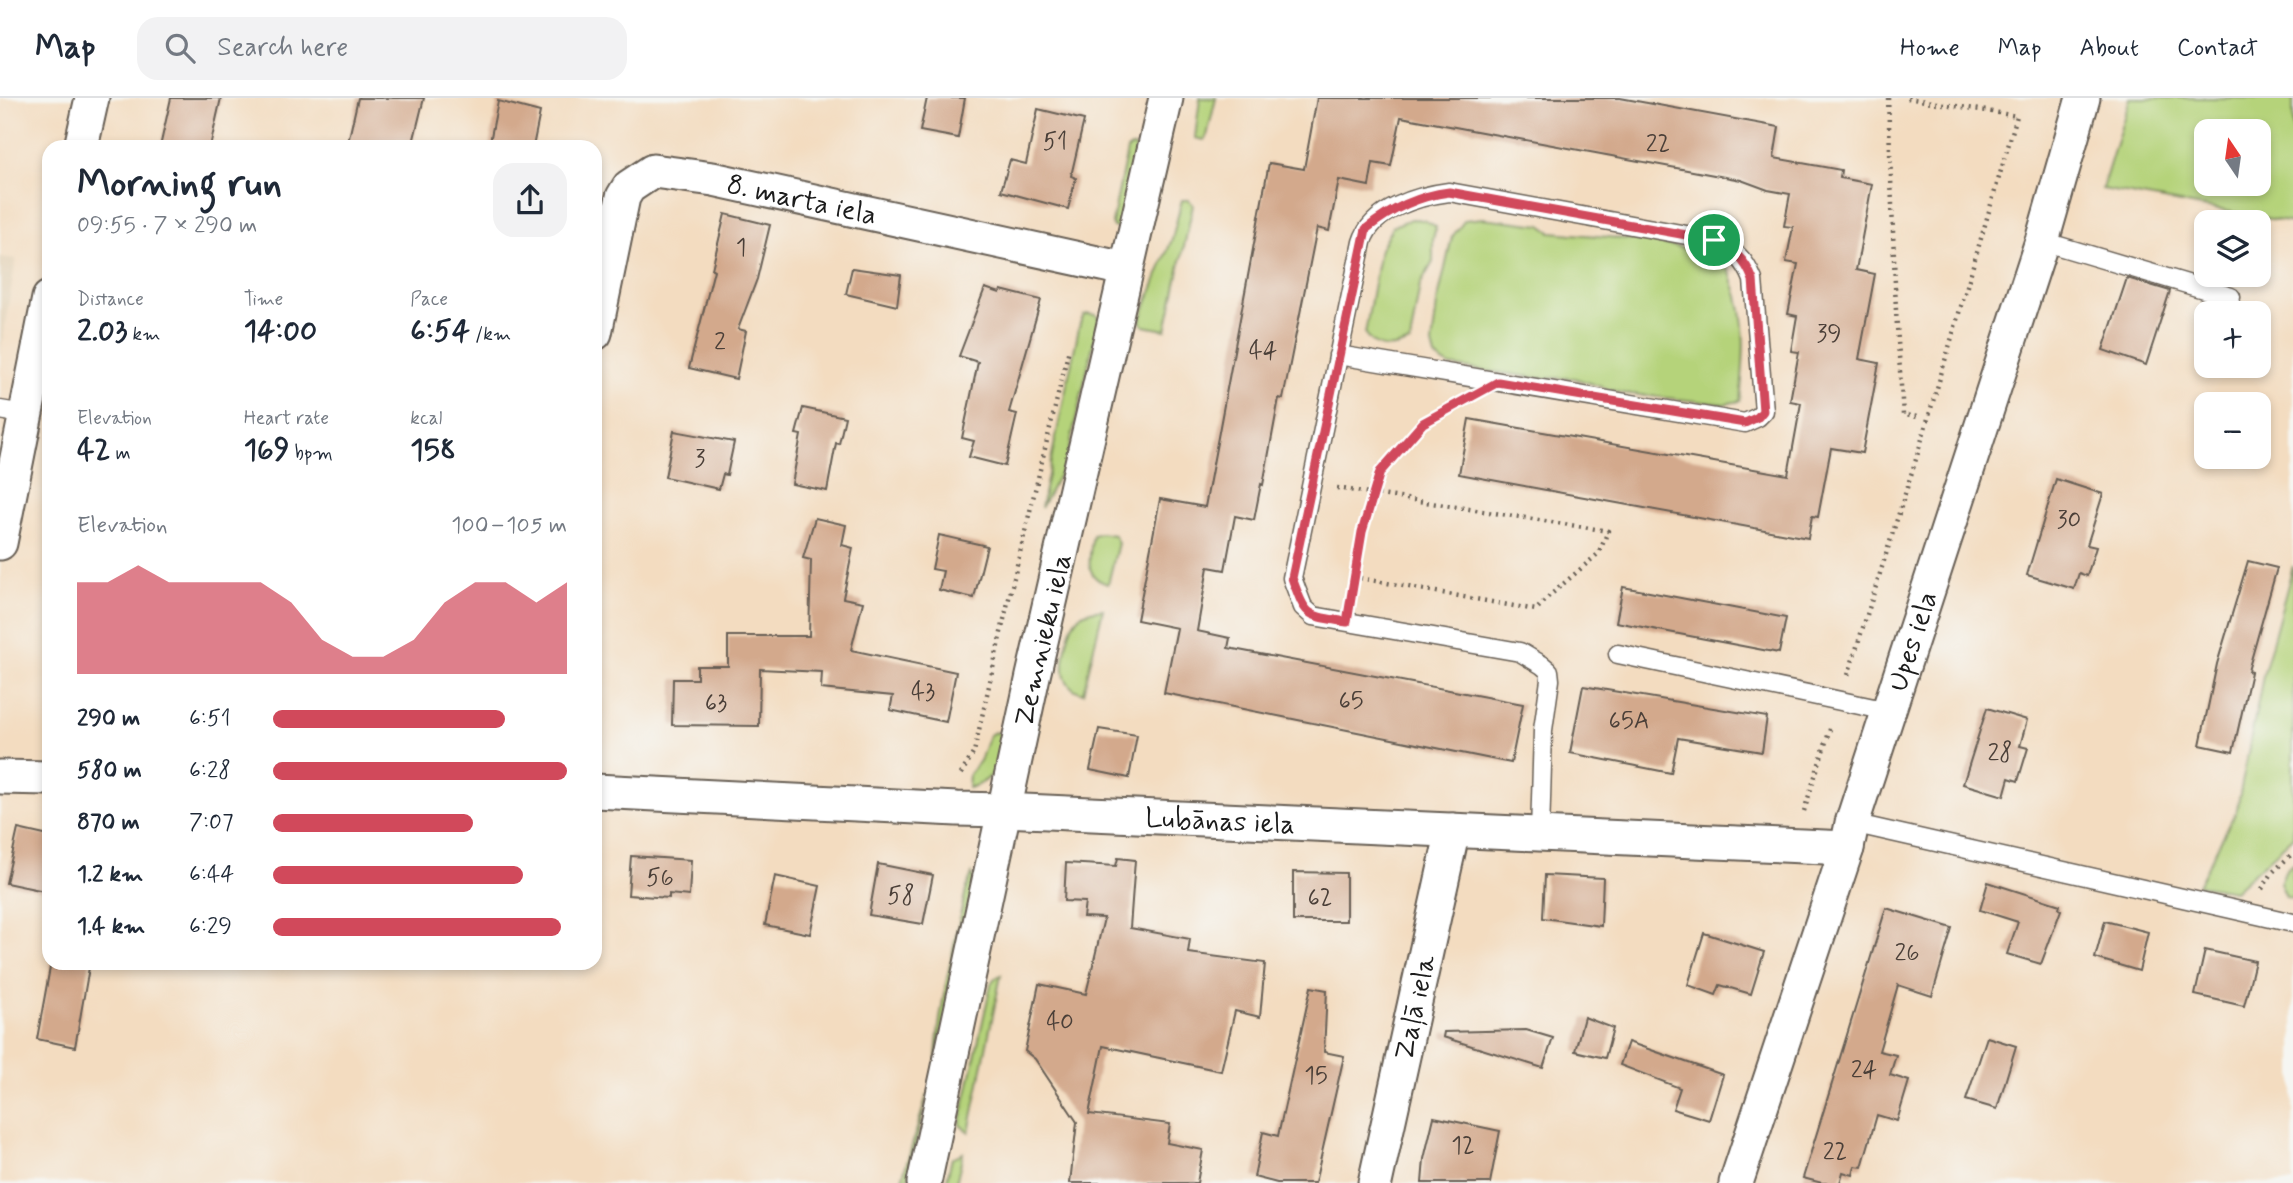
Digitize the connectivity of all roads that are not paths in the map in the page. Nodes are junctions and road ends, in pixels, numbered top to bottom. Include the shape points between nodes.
1 (92, 98) edge
2 (1166, 98) edge
3 (2083, 98) edge
4 (83, 140) edge
5 (2042, 241) junction
6 (1125, 269) junction
7 (2231, 297) dead end
8 (602, 299) edge
9 (42, 320) edge
10 (1338, 355) junction
11 (12, 412) edge
12 (0, 543) edge
13 (1618, 654) dead end
14 (1888, 711) junction
15 (0, 778) edge
16 (42, 778) edge
17 (602, 791) edge
18 (1004, 810) junction
19 (1453, 830) junction
20 (1540, 834) junction
21 (1849, 836) junction
22 (2293, 923) edge
23 (924, 1183) edge
24 (1376, 1183) edge
25 (1736, 1183) edge

1 - 4 street
2 - 6 street, Zemnieku iela
3 - 5 street, Upes iela
5 - 7 lane
5 - 14 street, Upes iela
6 - 8 street, 8. marta iela via 713,179 653,170 623,197
6 - 18 street, Zemnieku iela
9 - 11 street
10 - 10 lane via 1366,229 1394,208 1449,192 1714,240 1731,250 1745,261 1753,280 1763,411 1745,423 1726,421
10 - 20 lane via 1292,578 1303,607 1313,616 1520,652 1549,671
11 - 12 street
13 - 14 lane
14 - 21 street, Upes iela
15 - 16 street
17 - 18 street, Lubānas iela
18 - 19 street, Lubānas iela
18 - 23 street, Zemnieku iela
19 - 20 street, Lubānas iela
19 - 24 street, Zaļā iela
20 - 21 street, Lubānas iela via 1793,845
21 - 22 lane
21 - 25 street, Upes iela

